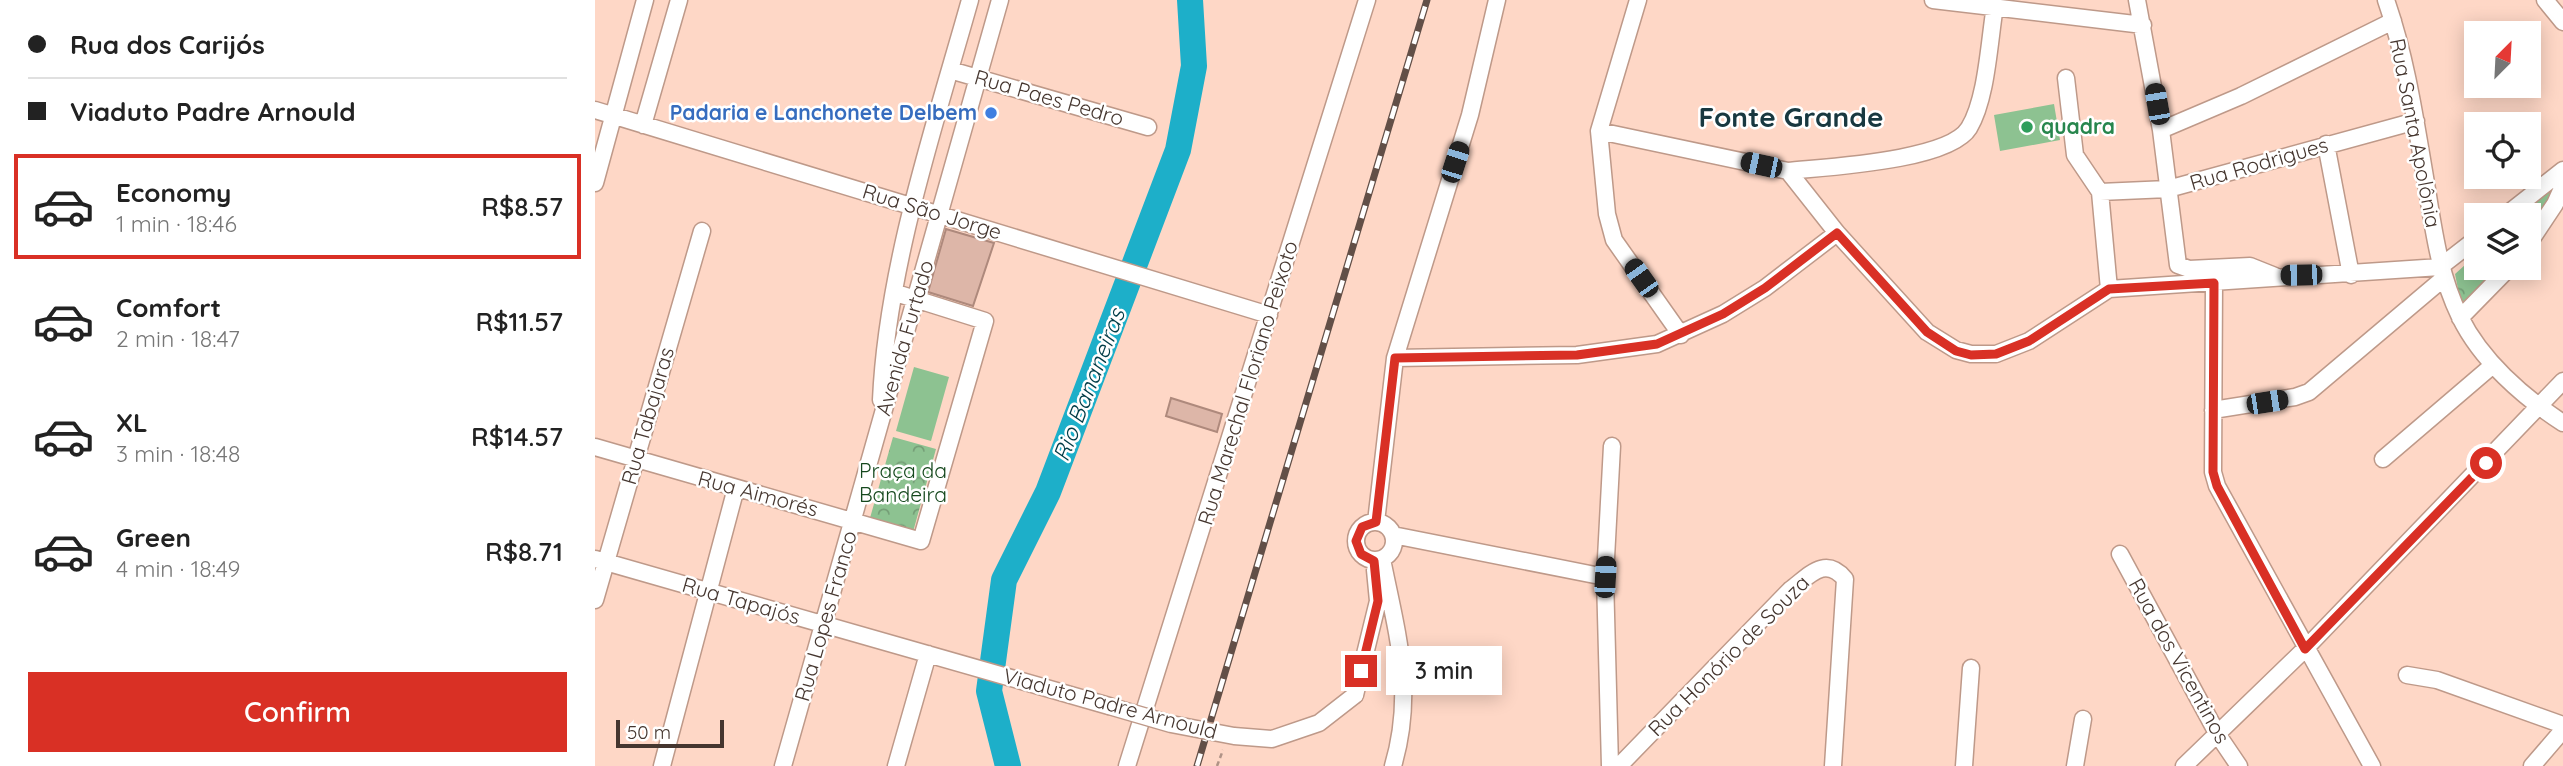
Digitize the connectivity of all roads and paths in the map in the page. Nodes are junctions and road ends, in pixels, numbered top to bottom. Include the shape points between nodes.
1 (645, 0) edge
2 (678, 0) edge
3 (969, 0) edge
4 (1000, 0) edge
5 (1367, 0) edge
6 (1497, 0) edge
7 (1638, 0) edge
8 (1933, 0) edge
9 (2137, 0) edge
10 (2385, 0) edge
11 (2545, 0) edge
12 (1995, 6) junction
13 (2393, 21) junction
14 (2563, 22) edge
15 (2143, 25) junction
16 (950, 70) junction
17 (979, 76) junction
18 (2066, 78) dead end
19 (595, 110) edge
20 (612, 115) junction
21 (2416, 121) junction
22 (643, 125) junction
23 (1148, 127) dead end
24 (2161, 130) junction
25 (1599, 131) junction
26 (2326, 144) junction
27 (2563, 170) edge
28 (1788, 171) junction
29 (595, 183) edge
30 (2563, 186) edge
31 (2168, 190) junction
32 (2100, 192) junction
33 (2521, 203) edge
34 (912, 206) junction
35 (942, 214) junction
36 (2541, 226) edge
37 (702, 231) dead end
38 (1837, 233) junction
39 (2464, 251) edge
40 (2442, 272) junction
41 (2351, 275) junction
42 (2275, 276) junction
43 (2497, 280) edge
44 (2214, 283) junction
45 (2109, 289) junction
46 (896, 293) junction
47 (917, 299) junction
48 (1269, 315) junction
49 (2460, 318) junction
50 (1681, 335) junction
51 (1395, 358) junction
52 (2493, 365) junction
53 (2563, 381) edge
54 (2539, 408) junction
55 (2213, 410) junction
56 (2563, 423) edge
57 (880, 425) junction
58 (1612, 446) dead end
59 (595, 447) edge
60 (636, 459) junction
61 (2383, 459) dead end
62 (736, 488) junction
63 (854, 520) junction
64 (1376, 522) junction
65 (1393, 535) junction
66 (2120, 554) dead end
67 (1378, 560) junction
68 (600, 561) edge
69 (1605, 577) junction
70 (708, 591) junction
71 (595, 600) edge
72 (823, 624) junction
73 (2305, 649) junction
74 (928, 654) junction
75 (1971, 668) dead end
76 (2407, 675) dead end
77 (2083, 719) dead end
78 (2563, 727) edge
79 (2218, 734) junction
80 (1223, 750) dead end
81 (662, 766) edge
82 (783, 766) edge
83 (896, 766) edge
84 (1127, 766) edge
85 (1217, 766) edge
86 (1393, 766) edge
87 (1610, 766) edge
88 (1619, 766) edge
89 (1833, 766) edge
90 (1964, 766) edge
91 (2075, 766) edge
92 (2184, 766) edge
93 (2239, 766) edge
94 (2372, 766) edge
95 (2532, 766) edge

1 - 20 street
2 - 22 street
3 - 16 street, Avenida Furtado
4 - 17 street, Avenida Furtado
5 - 48 street, Rua Marechal Floriano Peixoto
6 - 51 street via 1470,114
7 - 25 street
8 - 12 street
9 - 15 street
10 - 13 street, Rua Santa Apolônia
11 - 14 street
12 - 15 street
12 - 28 street via 1979,104 1968,130 1942,148
13 - 21 street, Rua Santa Apolônia
13 - 24 street
15 - 24 street
16 - 17 street, Rua Paes Pedro
16 - 34 street, Avenida Furtado
17 - 23 street, Rua Paes Pedro
17 - 35 street, Avenida Furtado
18 - 32 street via 2071,143
19 - 20 street, Rua São Jorge
20 - 22 street, Rua São Jorge
20 - 29 street
21 - 26 street, Rua Rodrigues
21 - 40 street, Rua Santa Apolônia
22 - 34 street, Rua São Jorge
24 - 31 street
25 - 28 street
25 - 50 street via 1614,240
26 - 31 street, Rua Rodrigues
26 - 41 street
27 - 33 street
28 - 38 street
30 - 36 street
31 - 32 street, Rua Rodrigues
31 - 42 street via 2178,265 2189,269 2250,266
32 - 45 street
34 - 35 street, Rua São Jorge
34 - 46 street, Avenida Furtado
35 - 47 street, Avenida Furtado
35 - 48 street, Rua São Jorge
37 - 60 street, Rua Tabajaras
38 - 45 street via 1927,332 1971,355 1996,354 2029,341
38 - 50 street via 1765,288
39 - 40 street
40 - 41 street
40 - 49 street, Rua Santa Apolônia
40 - 55 street via 2309,392
41 - 42 street
42 - 44 street
43 - 49 street
44 - 45 street
44 - 55 street
46 - 47 street
46 - 57 street, Avenida Furtado via 883,365
47 - 57 street, Avenida Furtado
47 - 63 street, Rua Aimorés via 985,321 921,541
48 - 84 street, Rua Marechal Floriano Peixoto
49 - 52 street, Rua Santa Apolônia
50 - 51 street via 1657,344 1577,355
51 - 64 street
52 - 54 street, Rua Santa Apolônia
52 - 61 street
53 - 54 street
54 - 56 street, Rua Santa Apolônia
54 - 73 street
55 - 73 street via 2217,486
57 - 63 street, Rua Lopes Franco
58 - 69 street
59 - 60 street, Rua Aimorés
60 - 62 street, Rua Aimorés
60 - 68 street, Rua Tabajaras
62 - 63 street, Rua Aimorés
62 - 70 street
63 - 72 street, Rua Lopes Franco
64 - 65 street
64 - 67 street via 1362,527 1356,541 1361,554
65 - 67 street via 1392,549
65 - 69 street
66 - 79 street, Rua dos Vicentinos
67 - 74 street, Viaduto Padre Arnould, bridge via 1378,601 1355,695 1319,723 1272,739 1171,724
67 - 86 street via 1405,667 1403,733
68 - 70 street, Rua Tapajós
68 - 71 street, Rua Tabajaras
69 - 87 street
70 - 72 street, Rua Tapajós
70 - 81 street
72 - 74 street, Rua Tapajós
72 - 82 street, Rua Lopes Franco
73 - 79 street
73 - 94 street
74 - 83 street
75 - 90 street
76 - 78 street via 2437,680
77 - 91 street
78 - 95 street
79 - 92 street
79 - 93 street, Rua dos Vicentinos
80 - 85 path
88 - 89 street, Rua Honório de Souza via 1790,590 1817,569 1838,570 1845,579

